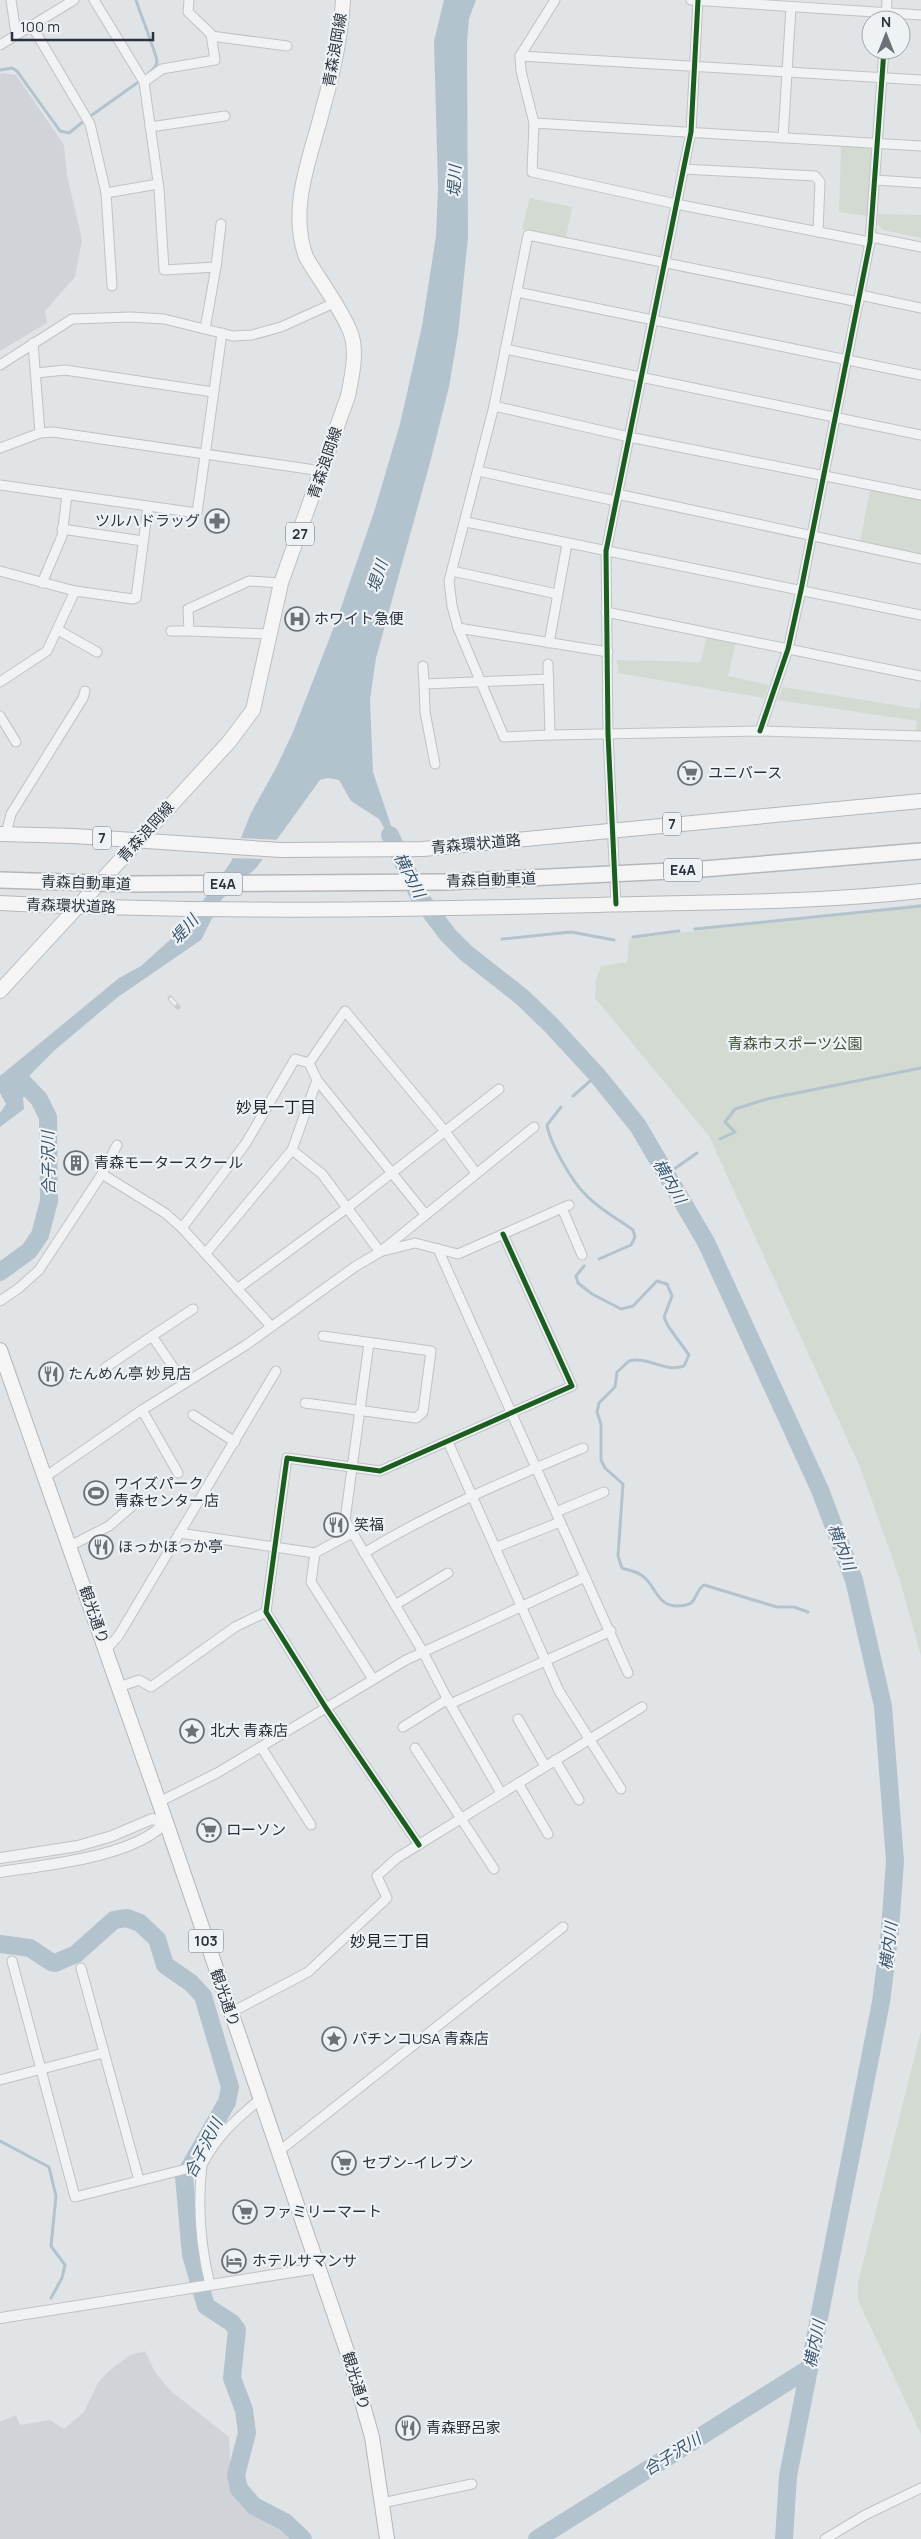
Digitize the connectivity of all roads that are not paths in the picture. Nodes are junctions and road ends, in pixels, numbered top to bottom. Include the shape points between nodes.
1 (11, 0) edge
2 (74, 0) edge
3 (94, 0) edge
4 (189, 0) edge
5 (343, 0) edge
6 (555, 0) edge
7 (691, 0) edge
8 (698, 0) edge
9 (59, 4) edge
10 (791, 7) junction
11 (861, 14) edge
12 (32, 26) junction
13 (16, 34) junction
14 (211, 36) junction
15 (0, 45) edge
16 (286, 46) dead end
17 (520, 56) junction
18 (883, 60) edge
19 (695, 66) junction
20 (786, 71) junction
21 (882, 78) junction
22 (921, 80) edge
23 (144, 82) junction
24 (225, 116) dead end
25 (534, 122) junction
26 (150, 127) junction
27 (691, 132) junction
28 (783, 138) junction
29 (878, 143) junction
30 (921, 146) edge
31 (683, 169) junction
32 (875, 180) junction
33 (921, 183) edge
34 (158, 184) junction
35 (106, 193) junction
36 (676, 204) junction
37 (220, 224) dead end
38 (818, 232) junction
39 (871, 240) junction
40 (921, 247) edge
41 (664, 263) junction
42 (216, 267) junction
43 (112, 286) dead end
44 (518, 292) junction
45 (859, 299) junction
46 (334, 303) junction
47 (921, 308) edge
48 (652, 321) junction
49 (205, 329) junction
50 (222, 333) junction
51 (33, 343) junction
52 (505, 349) junction
53 (847, 360) junction
54 (0, 366) edge
55 (36, 373) junction
56 (921, 376) edge
57 (641, 378) junction
58 (213, 392) junction
59 (494, 406) junction
60 (836, 418) junction
61 (40, 433) junction
62 (921, 435) edge
63 (629, 437) junction
64 (0, 448) edge
65 (204, 454) junction
66 (322, 471) junction
67 (478, 471) junction
68 (824, 475) junction
69 (0, 485) edge
70 (67, 495) junction
71 (921, 495) edge
72 (616, 498) junction
73 (148, 506) junction
74 (466, 522) junction
75 (62, 529) junction
76 (812, 537) junction
77 (143, 541) junction
78 (567, 544) junction
79 (606, 551) junction
80 (921, 559) edge
81 (0, 570) edge
82 (452, 571) junction
83 (42, 583) junction
84 (281, 583) junction
85 (801, 590) junction
86 (75, 591) junction
87 (557, 594) junction
88 (606, 612) junction
89 (921, 615) edge
90 (458, 628) junction
91 (58, 630) junction
92 (171, 631) dead end
93 (189, 631) junction
94 (269, 634) junction
95 (549, 643) junction
96 (788, 649) junction
97 (97, 652) dead end
98 (608, 652) junction
99 (548, 664) dead end
100 (423, 666) dead end
101 (921, 676) edge
102 (548, 679) junction
103 (480, 681) junction
104 (0, 682) edge
105 (424, 684) junction
106 (85, 691) dead end
107 (0, 716) edge
108 (760, 731) junction
109 (608, 734) junction
110 (550, 735) junction
111 (921, 736) edge
112 (16, 742) dead end
113 (435, 764) dead end
114 (921, 800) edge
115 (613, 830) junction
116 (3, 834) edge
117 (141, 840) junction
118 (921, 851) edge
119 (614, 863) dead end
120 (0, 880) edge
121 (615, 885) dead end
122 (921, 891) edge
123 (0, 903) edge
124 (616, 904) junction
125 (76, 907) junction
126 (0, 991) edge
127 (309, 1063) junction
128 (317, 1080) junction
129 (499, 1089) dead end
130 (534, 1127) dead end
131 (444, 1130) junction
132 (118, 1145) dead end
133 (292, 1150) junction
134 (392, 1173) junction
135 (476, 1173) junction
136 (102, 1174) junction
137 (347, 1208) junction
138 (425, 1214) junction
139 (182, 1228) junction
140 (503, 1234) junction
141 (438, 1249) junction
142 (380, 1252) junction
143 (206, 1253) junction
144 (582, 1255) dead end
145 (238, 1289) junction
146 (0, 1301) edge
147 (193, 1308) dead end
148 (271, 1326) junction
149 (152, 1336) junction
150 (323, 1336) dead end
151 (369, 1343) junction
152 (0, 1350) edge
153 (105, 1368) dead end
154 (276, 1371) dead end
155 (184, 1383) junction
156 (305, 1402) dead end
157 (142, 1410) junction
158 (359, 1410) junction
159 (512, 1412) junction
160 (193, 1415) dead end
161 (235, 1442) junction
162 (448, 1442) junction
163 (583, 1448) dead end
164 (537, 1467) junction
165 (352, 1468) junction
166 (178, 1473) dead end
167 (45, 1477) junction
168 (604, 1492) dead end
169 (473, 1494) junction
170 (132, 1506) dead end
171 (556, 1512) junction
172 (560, 1522) junction
173 (352, 1532) junction
174 (179, 1533) junction
175 (274, 1545) junction
176 (70, 1546) junction
177 (497, 1547) junction
178 (315, 1553) junction
179 (364, 1553) junction
180 (448, 1573) dead end
181 (585, 1577) junction
182 (395, 1605) junction
183 (522, 1608) junction
184 (266, 1612) junction
185 (611, 1631) junction
186 (106, 1650) junction
187 (423, 1652) junction
188 (545, 1662) junction
189 (628, 1674) dead end
190 (373, 1679) junction
191 (119, 1687) junction
192 (449, 1702) junction
193 (326, 1708) junction
194 (642, 1708) dead end
195 (518, 1719) dead end
196 (403, 1727) dead end
197 (590, 1738) junction
198 (261, 1747) junction
199 (415, 1748) dead end
200 (555, 1760) junction
201 (545, 1766) junction
202 (518, 1783) junction
203 (621, 1789) dead end
204 (501, 1793) junction
205 (578, 1800) dead end
206 (159, 1802) junction
207 (460, 1818) junction
208 (166, 1822) junction
209 (311, 1825) dead end
210 (548, 1834) dead end
211 (419, 1844) junction
212 (0, 1858) edge
213 (494, 1868) dead end
214 (0, 1872) edge
215 (563, 1927) dead end
216 (12, 1961) dead end
217 (81, 1968) dead end
218 (230, 2013) junction
219 (103, 2053) junction
220 (42, 2069) junction
221 (0, 2080) edge
222 (260, 2100) junction
223 (278, 2152) junction
224 (198, 2166) junction
225 (138, 2180) junction
226 (318, 2268) junction
227 (208, 2285) junction
228 (0, 2318) edge
229 (472, 2484) dead end
230 (921, 2488) edge
231 (382, 2502) junction
232 (387, 2539) edge
233 (825, 2539) edge

1 - 13 street
2 - 9 street
3 - 23 street
4 - 14 street via 188,12
5 - 46 main road, 青森浪岡線 / 27 via 334,60 298,213 306,257
6 - 17 street
7 - 8 street
8 - 10 street
8 - 19 street
9 - 12 street
10 - 11 street
10 - 20 street
12 - 13 street
12 - 35 street via 90,124
13 - 15 street
14 - 16 street
14 - 23 street via 215,60 162,69
17 - 19 street
17 - 25 street
18 - 21 street
19 - 20 street
19 - 27 street
20 - 21 street
20 - 28 street
21 - 22 street
21 - 29 street
23 - 26 street
24 - 26 street
25 - 27 street
25 - 36 street via 532,172
26 - 34 street
27 - 28 street
27 - 31 street
28 - 29 street
29 - 30 street
29 - 32 street
31 - 36 street
31 - 38 street via 815,176 820,182
32 - 33 street
32 - 39 street
34 - 35 street
34 - 42 street via 164,270
35 - 43 street
36 - 38 street
36 - 41 street
37 - 42 street
38 - 39 street
39 - 40 street
39 - 45 street
41 - 44 street via 528,235
41 - 45 street
41 - 48 street
42 - 49 street
44 - 48 street
44 - 52 street
45 - 47 street
45 - 53 street
46 - 50 street via 281,327 252,335
46 - 66 main road, 青森浪岡線 / 27 via 350,332 353,372
48 - 53 street
48 - 57 street
49 - 50 street
49 - 51 street via 164,319 72,319
50 - 58 street
51 - 54 street
51 - 55 street
52 - 57 street
52 - 59 street
53 - 56 street
53 - 60 street
55 - 58 street via 66,370
55 - 61 street
57 - 60 street
57 - 63 street
58 - 65 street
59 - 63 street
59 - 67 street
60 - 62 street
60 - 68 street
61 - 64 street
61 - 65 street via 68,433
63 - 68 street
63 - 72 street
65 - 66 street
65 - 73 street via 196,513
66 - 84 main road, 青森浪岡線 / 27
67 - 72 street
67 - 74 street
68 - 71 street
68 - 76 street
69 - 70 street
70 - 73 street
70 - 75 street
72 - 76 street
72 - 79 street
73 - 77 street
74 - 78 street
74 - 82 street
75 - 77 street
75 - 83 street via 60,542
76 - 80 street
76 - 85 street
77 - 86 street via 136,598
78 - 79 street
78 - 87 street
79 - 85 street
79 - 88 street
81 - 83 street
82 - 87 street
82 - 90 street via 449,582
83 - 86 street
84 - 93 street via 250,580 188,609
84 - 94 main road, 青森浪岡線 / 27
85 - 89 street
85 - 96 street
86 - 91 street
87 - 95 street
88 - 96 street
88 - 98 street
90 - 95 street
90 - 103 street
91 - 97 street
91 - 104 street via 47,652
92 - 93 street
93 - 94 street
94 - 117 main road, 青森浪岡線 / 27 via 253,710 247,720
95 - 98 street
96 - 101 street
96 - 108 street
98 - 109 street
99 - 102 street
100 - 105 street
102 - 103 street
102 - 110 street
103 - 105 street
103 - 110 street via 504,737
105 - 113 street via 425,712
106 - 116 street via 11,814
107 - 112 street
108 - 109 street
108 - 111 street
109 - 110 street
109 - 115 street
114 - 115 main road, 青森環状道路 / 7
115 - 117 main road, 青森環状道路 / 7 via 423,849 361,851 280,850
115 - 119 street
116 - 117 main road, 青森環状道路 / 7
117 - 125 main road, 青森浪岡線 / 27
118 - 120 highway, 青森自動車道 / E4A, bridge via 727,868 445,882 129,884
121 - 124 street
122 - 124 main road, 青森環状道路
123 - 125 main road, 青森環状道路
124 - 125 main road, 青森環状道路 via 465,908
125 - 126 main road, 青森浪岡線 / 27
127 - 128 street
127 - 131 street via 345,1011
127 - 139 street via 295,1059 246,1142
128 - 133 street
128 - 134 street
129 - 131 street
130 - 135 street
131 - 134 street
131 - 135 street
132 - 136 street
133 - 137 street via 322,1174
133 - 143 street
134 - 137 street
134 - 138 street
135 - 138 street
136 - 139 street
136 - 146 street via 40,1270
137 - 142 street
137 - 145 street
138 - 142 street
139 - 143 street
140 - 141 street via 458,1254
140 - 144 street via 566,1207
140 - 159 street via 572,1386
141 - 142 street via 415,1243
141 - 159 street
142 - 148 street
143 - 145 street
145 - 148 street
147 - 149 street
148 - 155 street
149 - 153 street
149 - 155 street
150 - 151 street
151 - 158 street
151 - 158 street via 431,1351 423,1412 416,1418
152 - 167 main road, 観光通り / 103
154 - 161 street
155 - 157 street
156 - 158 street
157 - 166 street
157 - 167 street
158 - 165 street
159 - 162 street
159 - 164 street
160 - 161 street
161 - 174 street
162 - 165 street via 380,1471
162 - 169 street
163 - 164 street
164 - 169 street
164 - 171 street
165 - 173 street via 345,1513
165 - 175 street via 286,1458
167 - 176 main road, 観光通り / 103
168 - 171 street
169 - 177 street
169 - 179 street via 413,1523
170 - 176 street via 108,1526
171 - 172 street
172 - 177 street
172 - 181 street
173 - 178 street
173 - 179 street
174 - 175 street
174 - 186 street via 119,1635
175 - 178 street
175 - 184 street
176 - 186 main road, 観光通り / 103
177 - 183 street
178 - 190 street via 311,1582
179 - 182 street
180 - 182 street
181 - 183 street
181 - 185 street
182 - 187 street
183 - 187 street
183 - 188 street
184 - 191 street via 235,1627 151,1687 139,1680
184 - 193 street
185 - 188 street
185 - 189 street
186 - 191 main road, 観光通り / 103
187 - 190 street
187 - 192 street
188 - 192 street
188 - 197 street
190 - 193 street
191 - 206 main road, 観光通り / 103
192 - 196 street
192 - 204 street
193 - 198 street
193 - 211 street
194 - 197 street
195 - 201 street
197 - 200 street
197 - 203 street
198 - 206 street via 191,1788
198 - 209 street
199 - 207 street
200 - 201 street
200 - 205 street
201 - 202 street
202 - 204 street
202 - 210 street
204 - 207 street
206 - 208 main road, 観光通り / 103
207 - 211 street
207 - 213 street
208 - 212 street via 152,1819 96,1841
208 - 214 street via 156,1833 104,1853
208 - 218 main road, 観光通り / 103
211 - 218 street via 377,1876 388,1898 308,1972
215 - 223 street
216 - 220 street
217 - 219 street
218 - 222 main road, 観光通り / 103
219 - 220 street
219 - 225 street
220 - 221 street
220 - 225 street via 75,2197
222 - 223 main road, 観光通り / 103
222 - 224 street via 228,2125
223 - 226 main road, 観光通り / 103
224 - 225 street
224 - 227 street via 201,2248
226 - 227 street
226 - 231 main road, 観光通り / 103 via 363,2401
227 - 228 street
229 - 231 street
230 - 233 street
231 - 232 main road, 観光通り / 103

